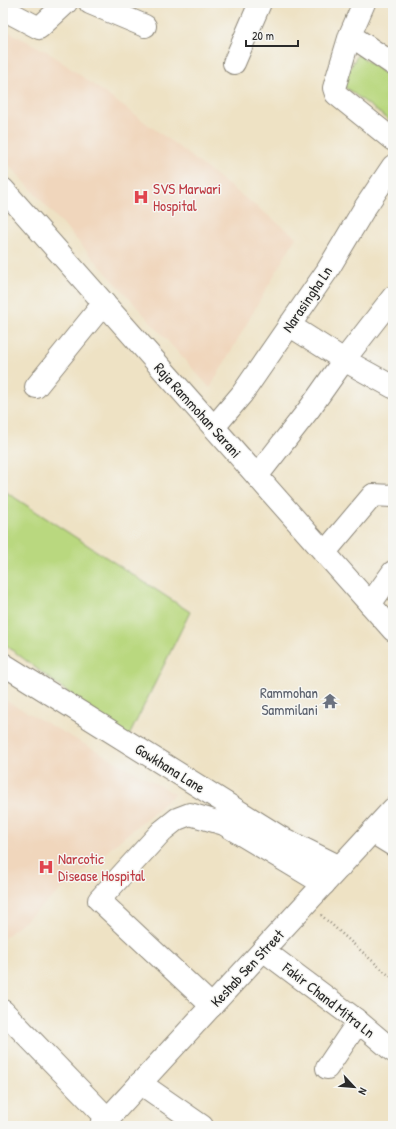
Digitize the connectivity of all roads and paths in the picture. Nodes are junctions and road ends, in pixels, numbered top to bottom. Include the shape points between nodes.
1 (66, 3) edge
2 (90, 3) edge
3 (260, 3) edge
4 (364, 3) edge
5 (380, 3) edge
6 (383, 3) edge
7 (3, 9) edge
8 (144, 26) dead end
9 (350, 35) junction
10 (234, 63) dead end
11 (393, 64) edge
12 (393, 140) edge
13 (393, 166) edge
14 (3, 189) edge
15 (393, 297) edge
16 (104, 303) junction
17 (289, 325) junction
18 (344, 360) junction
19 (36, 387) dead end
20 (393, 387) edge
21 (214, 427) junction
22 (257, 476) junction
23 (393, 495) edge
24 (325, 552) junction
25 (393, 572) edge
26 (370, 604) junction
27 (393, 630) edge
28 (3, 664) edge
29 (393, 809) edge
30 (372, 832) junction
31 (393, 845) edge
32 (340, 867) junction
33 (324, 884) junction
34 (307, 902) junction
35 (263, 950) junction
36 (393, 978) edge
37 (212, 1006) junction
38 (3, 1011) edge
39 (358, 1022) junction
40 (393, 1051) edge
41 (327, 1068) dead end
42 (140, 1083) junction
43 (105, 1122) edge
44 (202, 1126) edge

1 - 7 street via 39,28
2 - 8 street
3 - 10 street
4 - 9 street
5 - 6 street
9 - 11 street
9 - 12 street via 335,83 336,94
13 - 17 street, Narasingha Ln via 327,271
14 - 16 street, Raja Rammohan Sarani
15 - 18 street
16 - 19 street
16 - 21 street, Raja Rammohan Sarani
17 - 18 street
17 - 21 street, Narasingha Ln via 242,394
18 - 20 street
18 - 22 street
21 - 22 street, Raja Rammohan Sarani
22 - 24 street, Raja Rammohan Sarani
23 - 24 street via 373,494
24 - 26 street, Raja Rammohan Sarani
25 - 26 street
26 - 27 street, Raja Rammohan Sarani
28 - 32 street, Gowkhana Lane via 280,837
29 - 30 street, Keshab Sen Street
30 - 31 street
30 - 32 street, Keshab Sen Street
32 - 33 street, Keshab Sen Street
33 - 34 street, Keshab Sen Street
33 - 37 street via 224,824 190,814 177,818 162,830 99,900
34 - 35 street, Keshab Sen Street
34 - 36 path
35 - 37 street, Keshab Sen Street
35 - 39 street, Fakir Chand Mitra Ln
37 - 42 street, Keshab Sen Street
38 - 43 street
39 - 40 street, Fakir Chand Mitra Ln
39 - 41 street
42 - 43 street, Keshab Sen Street
42 - 44 street

